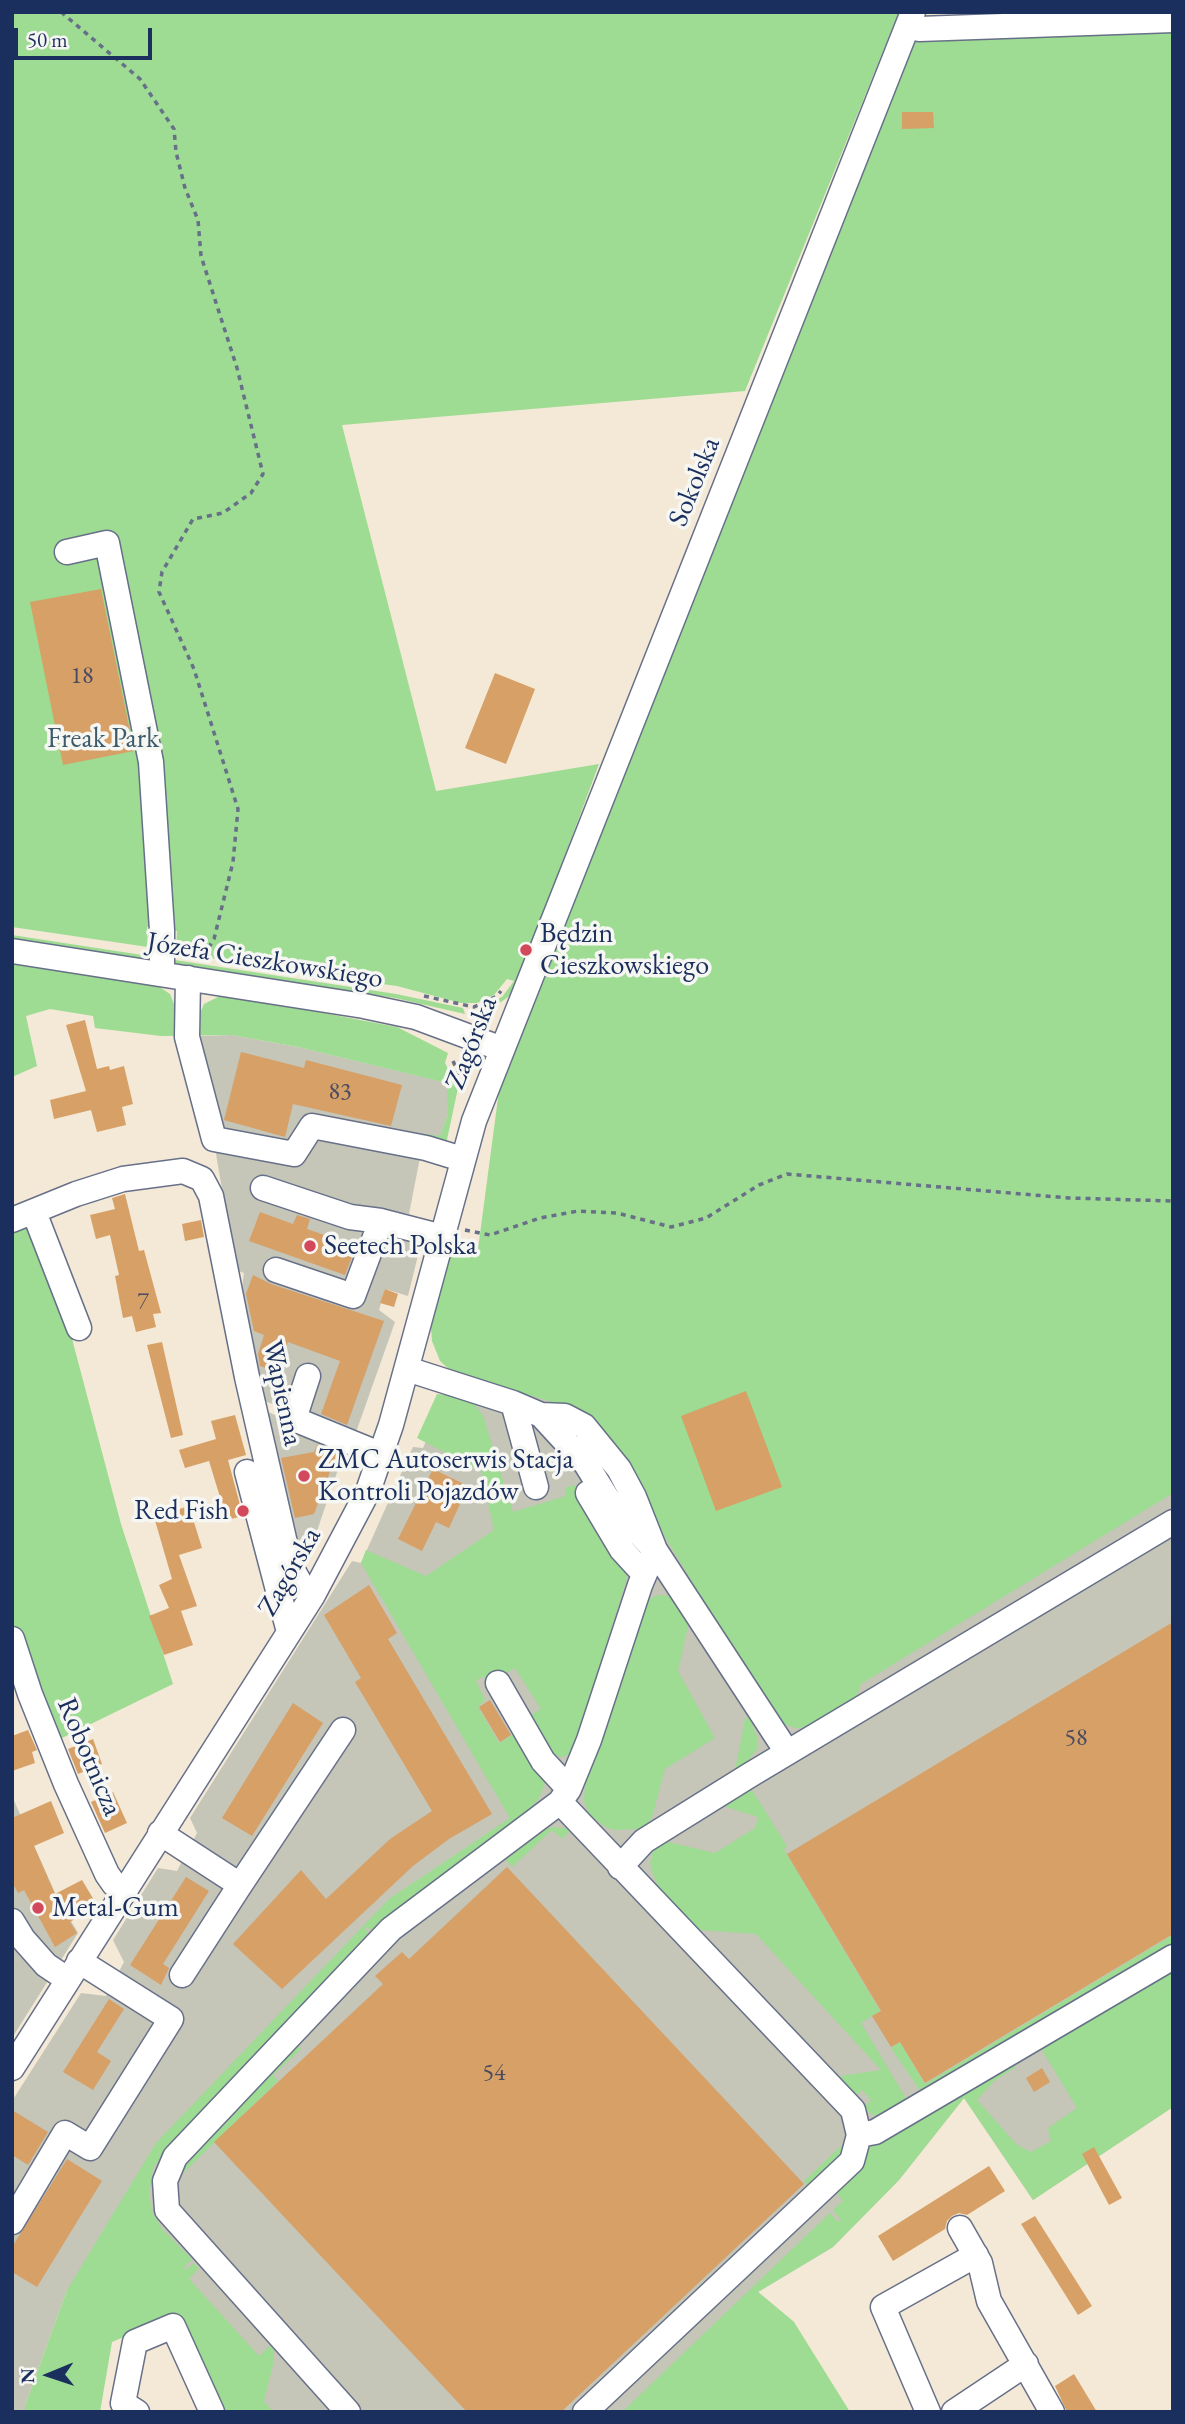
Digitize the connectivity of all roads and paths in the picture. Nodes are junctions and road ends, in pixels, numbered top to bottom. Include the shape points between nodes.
1 (61, 12) edge
2 (911, 18) edge
3 (1173, 20) edge
4 (67, 552) dead end
5 (12, 951) edge
6 (194, 970) junction
7 (162, 974) junction
8 (531, 974) joint
9 (502, 1049) junction
10 (462, 1159) junction
11 (263, 1188) dead end
12 (1173, 1201) edge
13 (23, 1216) edge
14 (381, 1220) junction
15 (445, 1231) junction
16 (276, 1270) dead end
17 (79, 1328) dead end
18 (407, 1369) junction
19 (308, 1376) dead end
20 (513, 1403) junction
21 (541, 1415) junction
22 (382, 1455) junction
23 (247, 1472) dead end
24 (536, 1487) dead end
25 (1173, 1522) edge
26 (655, 1550) junction
27 (644, 1574) junction
28 (313, 1595) junction
29 (289, 1632) junction
30 (12, 1639) edge
31 (498, 1683) dead end
32 (343, 1730) dead end
33 (787, 1752) junction
34 (564, 1795) junction
35 (160, 1833) junction
36 (620, 1867) junction
37 (240, 1885) junction
38 (123, 1891) junction
39 (12, 1921) edge
40 (1173, 1957) edge
41 (73, 1970) junction
42 (182, 1975) dead end
43 (12, 2068) edge
44 (859, 2135) junction
45 (12, 2221) edge
46 (960, 2228) dead end
47 (976, 2255) junction
48 (1026, 2364) junction
49 (127, 2409) edge
50 (212, 2412) edge
51 (348, 2412) edge
52 (585, 2412) edge
53 (928, 2412) edge
54 (954, 2412) edge
55 (1052, 2412) edge

1 - 6 path via 140,79 174,129 184,188 198,220 201,256 237,368 263,474 251,493 223,513 193,519 162,572 159,592 194,669 238,809 233,862 218,926
2 - 3 street via 919,29
2 - 8 street, Sokolska
4 - 7 street via 107,543 151,762
5 - 7 street, Józefa Cieszkowskiego
6 - 7 street, Józefa Cieszkowskiego
6 - 9 street, Józefa Cieszkowskiego via 416,1017
6 - 10 street via 187,1037 214,1139 294,1154 312,1126
8 - 9 street, Zagórska
9 - 10 street, Zagórska
10 - 15 street, Zagórska
11 - 14 street via 350,1217
12 - 15 path via 1069,1198 787,1174 759,1185 706,1218 671,1227 617,1213 578,1211 490,1235
13 - 17 street
13 - 28 street, Wapienna via 123,1179 183,1171 202,1179 211,1196 290,1565
14 - 15 street
14 - 16 street via 354,1296
15 - 18 street, Zagórska
18 - 20 street
18 - 22 street, Zagórska
19 - 22 street via 294,1419
20 - 21 street
20 - 24 street
21 - 26 street via 586,1464 609,1501
21 - 27 street via 622,1550
22 - 28 street, Zagórska
23 - 29 street
25 - 33 street
26 - 27 street
26 - 33 street
27 - 34 street via 589,1740
28 - 29 street, Zagórska
29 - 35 street, Zagórska
30 - 38 street, Robotnicza via 66,1784 107,1874
31 - 34 street
32 - 37 street
33 - 36 street via 644,1841
34 - 36 street
34 - 51 street via 391,1929 174,2157 165,2181 167,2210
35 - 37 street
35 - 38 street, Zagórska
36 - 44 street via 853,2110
37 - 42 street
38 - 41 street, Zagórska
39 - 41 street via 46,1965
40 - 44 street via 875,2132
41 - 43 street, Zagórska
41 - 45 street via 171,2019 90,2148 65,2133
44 - 52 street via 852,2161
46 - 47 street
47 - 48 street via 989,2301
47 - 53 street via 883,2307
48 - 54 street
48 - 55 street
49 - 50 street via 135,2342 173,2326

